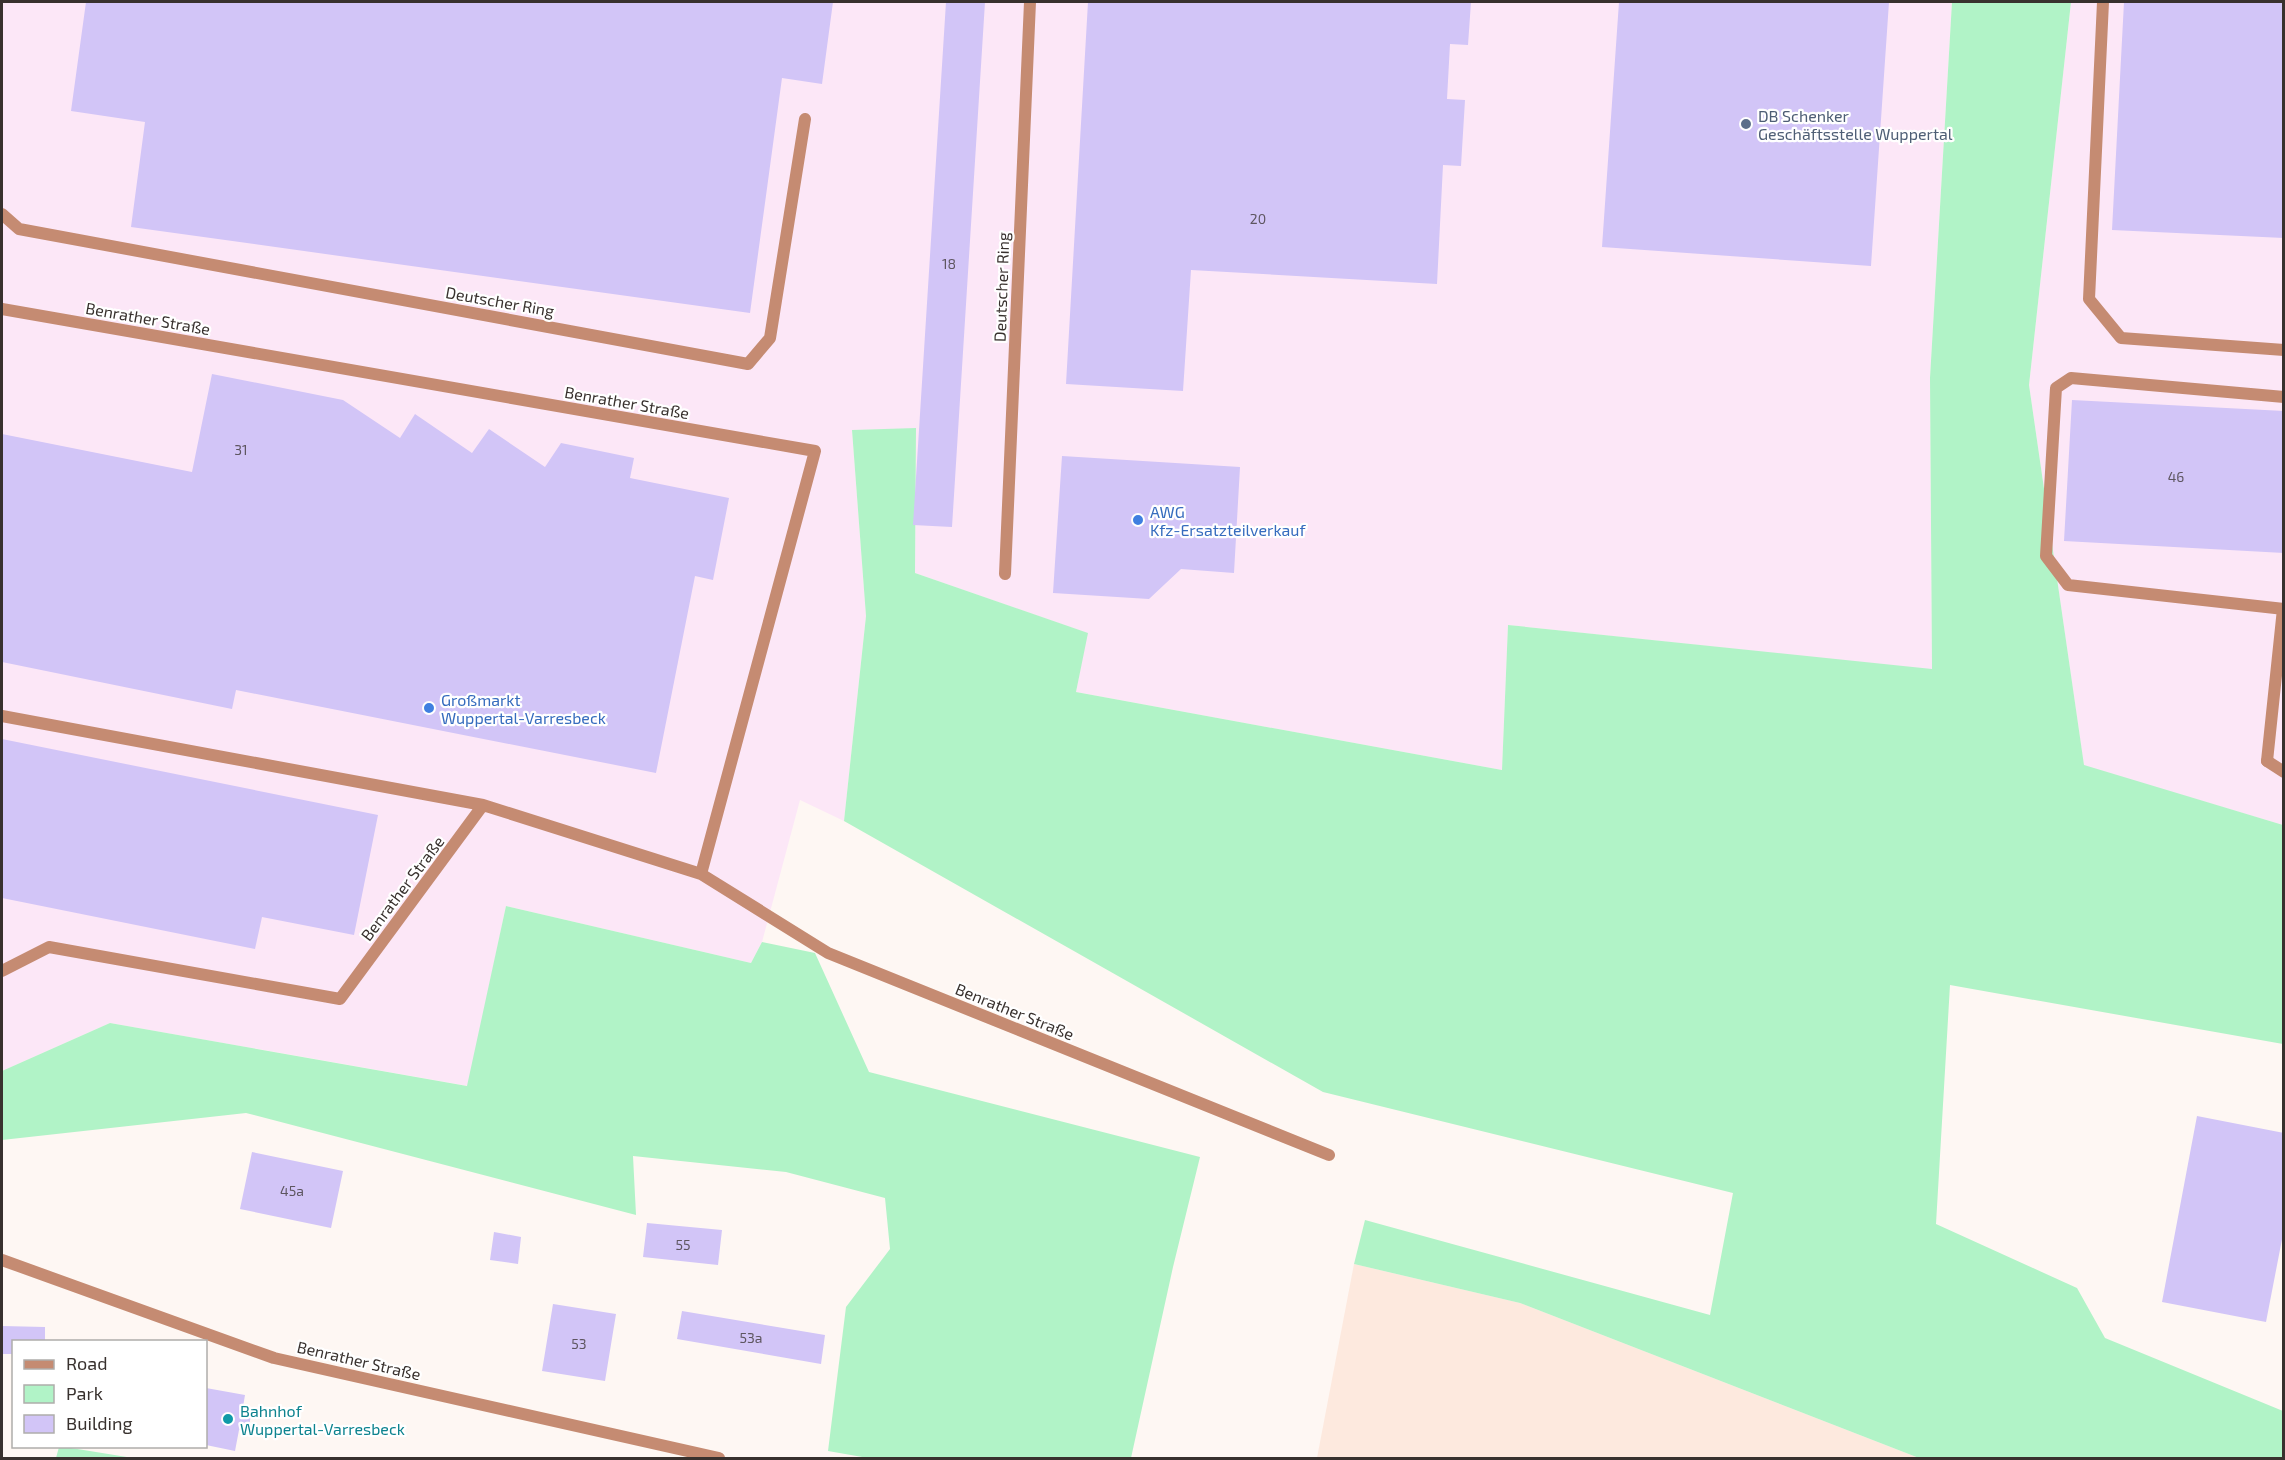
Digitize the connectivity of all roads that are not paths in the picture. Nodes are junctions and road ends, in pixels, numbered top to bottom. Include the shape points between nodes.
1 (1030, 2) edge
2 (2103, 2) edge
3 (805, 119) dead end
4 (2, 214) edge
5 (2, 309) edge
6 (2283, 350) edge
7 (2283, 397) edge
8 (1005, 574) dead end
9 (2283, 609) edge
10 (2, 716) edge
11 (2283, 772) edge
12 (483, 805) junction
13 (701, 874) junction
14 (2, 971) edge
15 (1329, 1155) dead end
16 (2, 1260) edge
17 (719, 1458) edge

1 - 8 street, Deutscher Ring
2 - 6 street via 2089,299 2121,338
3 - 4 street, Deutscher Ring via 770,338 748,364 19,229
5 - 13 street, Benrather Straße via 815,451
7 - 9 street via 2071,378 2056,388 2046,556 2068,585
9 - 11 street via 2267,761
10 - 12 street, Benrather Straße
12 - 13 street, Benrather Straße
12 - 14 street, Benrather Straße via 340,999 49,947
13 - 15 street, Benrather Straße via 828,953
16 - 17 street, Benrather Straße via 274,1358

